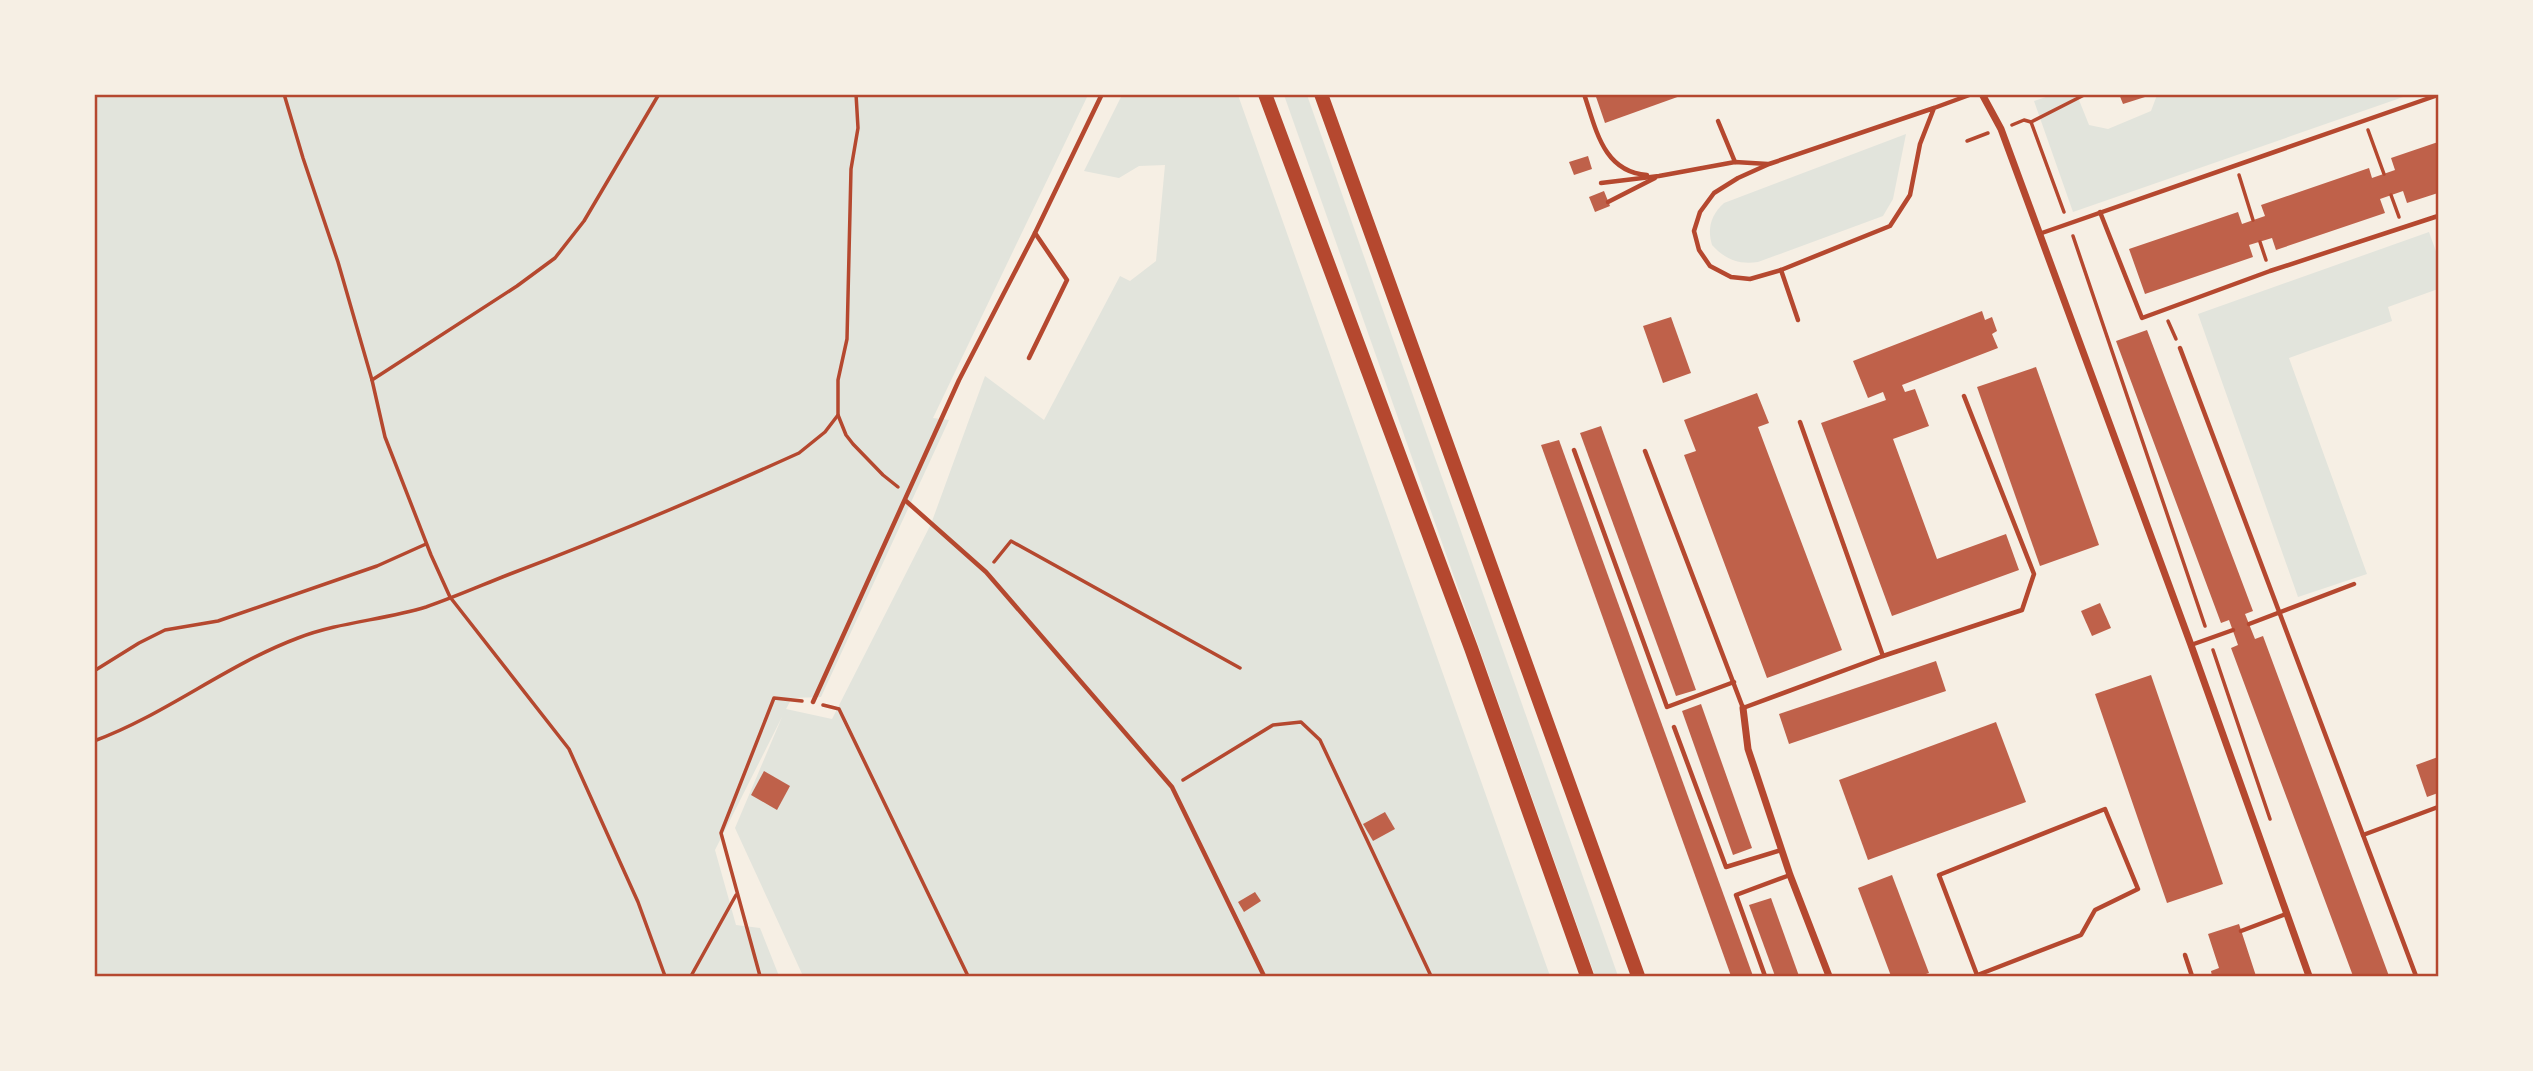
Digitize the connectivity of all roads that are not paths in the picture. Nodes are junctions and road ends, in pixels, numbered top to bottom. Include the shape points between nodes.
1 (1102, 94) edge
2 (1265, 94) edge
3 (1321, 94) edge
4 (1584, 94) edge
5 (1972, 94) edge
6 (1982, 94) edge
7 (2438, 94) edge
8 (1934, 108) junction
9 (1718, 121) dead end
10 (1735, 162) junction
11 (1769, 164) junction
12 (1659, 176) junction
13 (1601, 183) dead end
14 (1608, 202) dead end
15 (2100, 212) junction
16 (2438, 216) edge
17 (1035, 233) junction
18 (2039, 234) junction
19 (1781, 270) junction
20 (1798, 320) dead end
21 (2180, 348) road end
22 (1029, 358) dead end
23 (1964, 396) dead end
24 (1800, 422) dead end
25 (1574, 450) dead end
26 (1645, 451) dead end
27 (906, 501) junction
28 (2354, 584) dead end
29 (2279, 612) junction
30 (2249, 624) dead end
31 (2233, 630) dead end
32 (2191, 645) junction
33 (1883, 656) junction
34 (1734, 682) junction
35 (813, 702) road end
36 (1743, 708) junction
37 (1674, 727) dead end
38 (2438, 807) edge
39 (2363, 835) junction
40 (1782, 850) junction
41 (1790, 875) junction
42 (2286, 914) junction
43 (2241, 931) dead end
44 (2185, 955) dead end
45 (1264, 976) edge
46 (1587, 976) edge
47 (1638, 976) edge
48 (1765, 976) edge
49 (1829, 976) edge
50 (1976, 976) edge
51 (2192, 976) edge
52 (2309, 976) edge
53 (2416, 976) edge

1 - 17 lane
2 - 46 main road
3 - 47 main road
4 - 12 lane via 1608,156 1629,171
5 - 8 lane
6 - 18 street via 2001,129
7 - 15 lane
8 - 11 lane
8 - 19 lane via 1920,144 1910,195 1890,226
9 - 10 lane
10 - 11 lane
10 - 12 lane
11 - 19 lane via 1714,193 1700,212 1694,231 1710,266 1731,277 1750,279
12 - 13 lane
12 - 14 lane
15 - 16 lane via 2142,318
15 - 18 lane
17 - 22 lane via 1067,280
17 - 27 lane via 959,380
18 - 32 street
19 - 20 lane
21 - 29 lane
23 - 33 lane via 2034,574 2022,610
24 - 33 lane
25 - 34 lane via 1667,707
26 - 34 lane
27 - 35 lane
27 - 45 lane via 986,572 1172,787
28 - 29 lane
29 - 30 lane
29 - 39 lane
31 - 32 lane
32 - 42 street
33 - 36 lane
34 - 36 lane
36 - 40 street via 1748,749
37 - 40 lane via 1726,867
38 - 39 lane
39 - 53 lane
40 - 41 street
41 - 48 lane via 1736,894
41 - 49 street
42 - 43 lane
42 - 52 street
44 - 51 lane
50 - 50 lane via 2081,935 2095,911 2138,889 2105,809 1939,875

